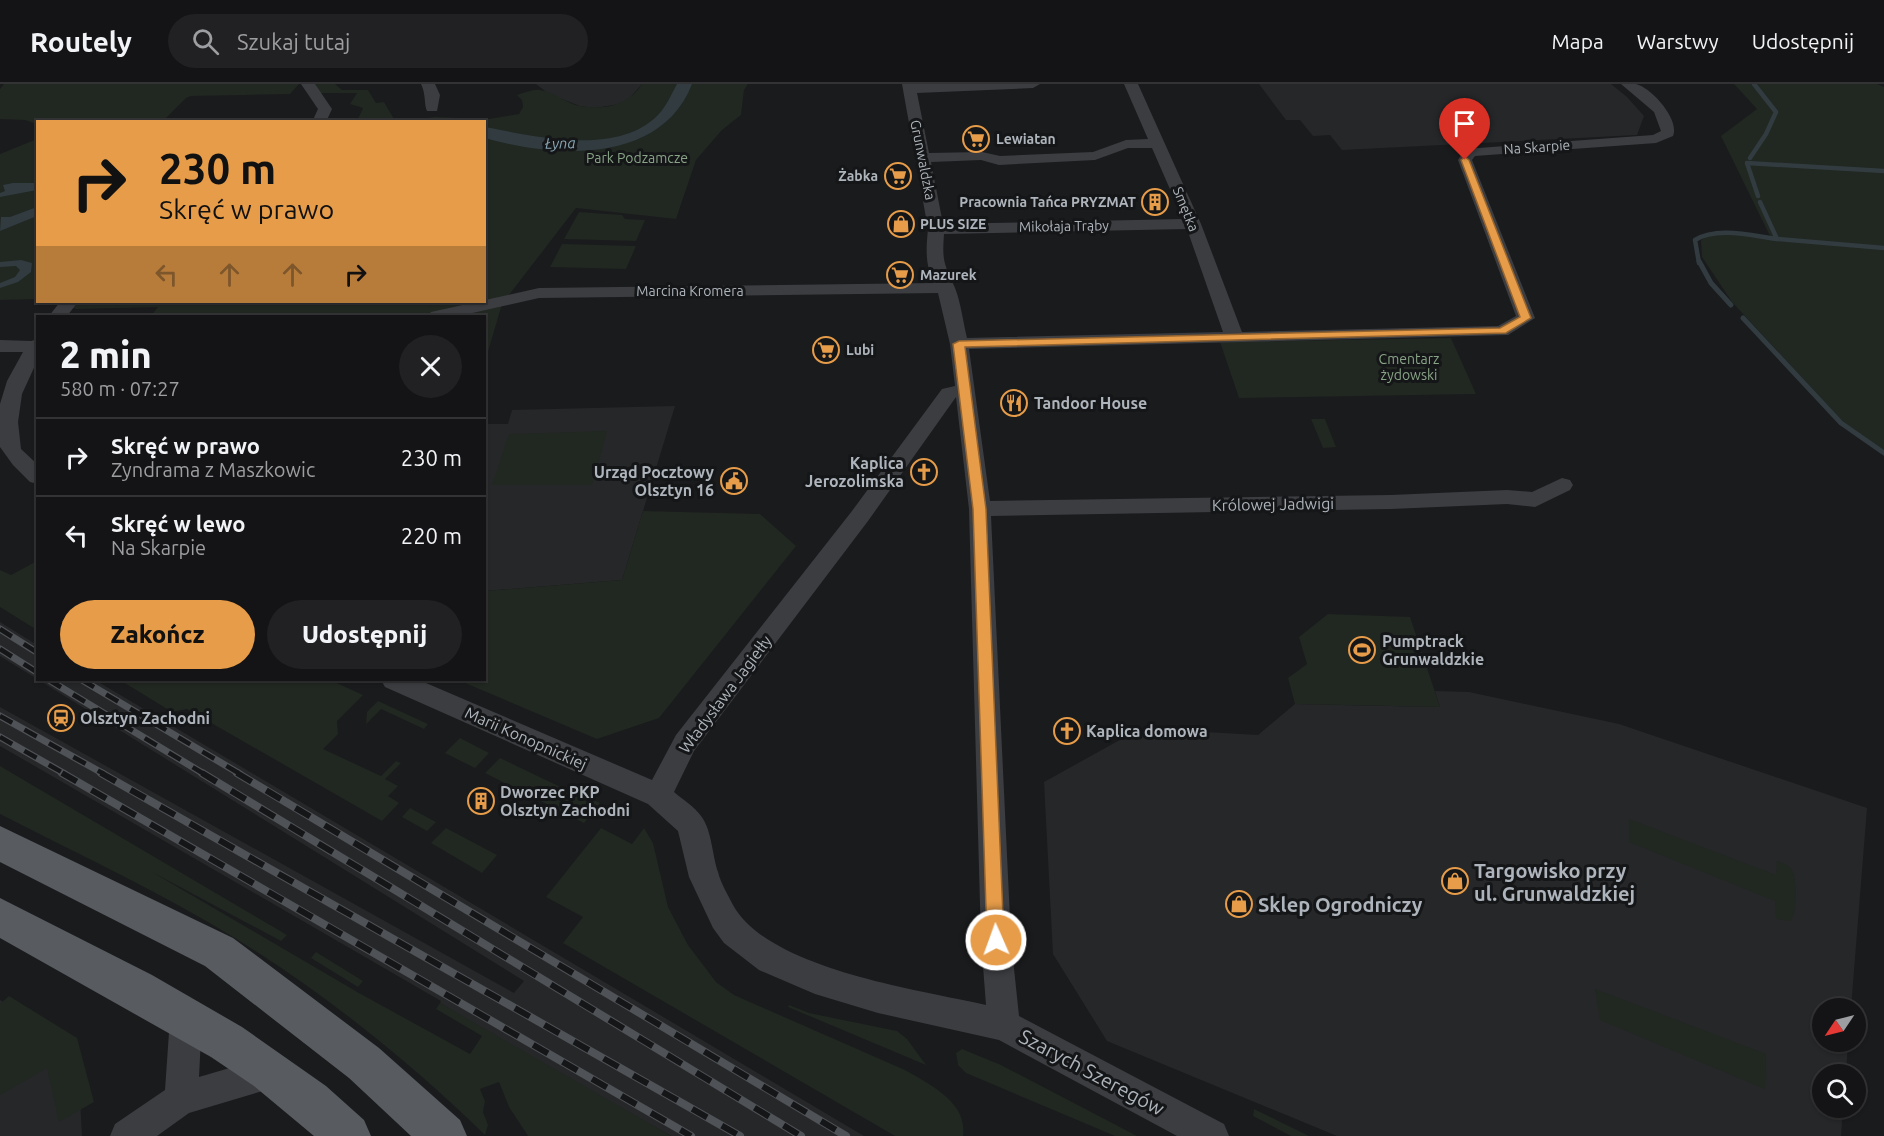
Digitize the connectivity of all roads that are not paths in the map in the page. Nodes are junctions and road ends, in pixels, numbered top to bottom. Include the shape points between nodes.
1 (308, 84) edge
2 (428, 84) edge
3 (1034, 84) edge
4 (1131, 84) edge
5 (1628, 84) edge
6 (909, 86) edge
7 (432, 108) dead end
8 (320, 120) edge
9 (1158, 143) junction
10 (922, 158) junction
11 (1193, 224) junction
12 (936, 232) junction
13 (946, 288) junction
14 (68, 303) edge
15 (59, 315) edge
16 (440, 315) edge
17 (1234, 336) junction
18 (959, 344) junction
19 (0, 346) edge
20 (36, 346) edge
21 (965, 389) junction
22 (36, 475) edge
23 (1562, 485) dead end
24 (980, 509) junction
25 (396, 681) edge
26 (658, 795) junction
27 (0, 843) edge
28 (0, 917) edge
29 (186, 1018) junction
30 (1004, 1025) junction
31 (275, 1072) junction
32 (182, 1099) junction
33 (127, 1136) edge
34 (348, 1136) edge
35 (444, 1136) edge
36 (1212, 1136) edge

1 - 8 street via 325,109
2 - 7 street via 433,95
3 - 6 street
4 - 9 street, Smętka
5 - 17 street, Na Skarpie via 1660,108 1667,120 1668,133 1656,139 1470,152 1465,160 1526,318 1502,331
6 - 10 street, Grunwaldzka
9 - 10 street via 1126,144 1095,156 999,161 982,156
9 - 11 street, Smętka
10 - 12 street, Grunwaldzka
11 - 12 street, Mikołaja Trąby
11 - 17 street, Smętka
12 - 13 street, Grunwaldzka via 937,272
13 - 16 street, Marcina Kromera via 539,293
13 - 18 street, Grunwaldzka
14 - 15 street
17 - 18 street
18 - 21 street, Grunwaldzka
19 - 20 street
20 - 22 street via 8,390 2,425 12,452
21 - 24 street, Grunwaldzka
21 - 26 street, Władysława Jagiełły via 949,393 686,743
23 - 24 street, Królowej Jadwigi via 1535,500 1507,497
24 - 30 street, Grunwaldzka via 996,940
25 - 26 street, Marii Konopnickiej
26 - 30 street via 691,824 712,898 735,933 770,959 878,997
27 - 35 main road via 219,952 364,1063
28 - 29 main road
29 - 31 main road
29 - 32 street
30 - 36 street, Szarych Szeregów
31 - 32 street
31 - 34 main road
32 - 33 street

